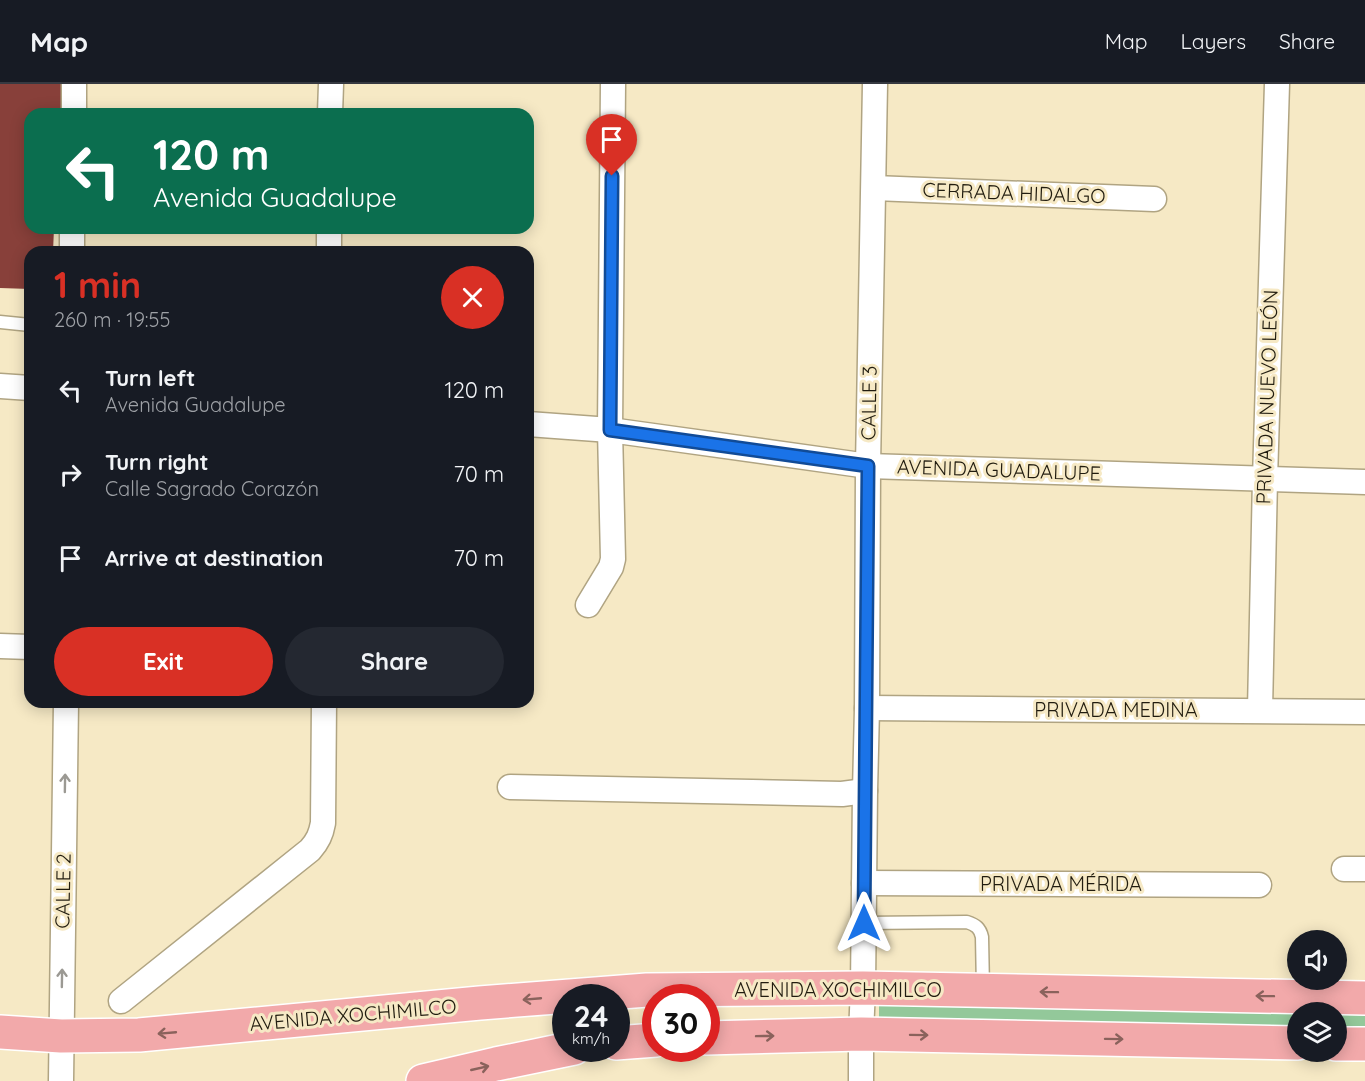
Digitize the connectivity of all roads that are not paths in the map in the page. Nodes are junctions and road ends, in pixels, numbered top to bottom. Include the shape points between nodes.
1 (74, 84) edge
2 (331, 84) edge
3 (613, 84) edge
4 (875, 84) edge
5 (1277, 84) edge
6 (74, 108) edge
7 (330, 108) edge
8 (873, 188) junction
9 (1154, 199) dead end
10 (0, 322) edge
11 (24, 324) edge
12 (0, 386) edge
13 (24, 388) edge
14 (534, 424) edge
15 (610, 430) junction
16 (868, 466) junction
17 (1265, 479) junction
18 (1365, 482) edge
19 (588, 605) dead end
20 (0, 646) edge
21 (24, 647) edge
22 (66, 708) edge
23 (324, 708) edge
24 (867, 708) junction
25 (1260, 710) junction
26 (1365, 712) edge
27 (510, 787) dead end
28 (865, 791) junction
29 (864, 883) junction
30 (1259, 885) dead end
31 (864, 923) junction
32 (864, 988) junction
33 (983, 991) junction
34 (1365, 998) edge
35 (121, 1001) dead end
36 (0, 1032) edge
37 (861, 1034) junction
38 (61, 1036) junction
39 (720, 1038) edge
40 (1287, 1043) edge
41 (1347, 1044) edge
42 (1365, 1044) edge
43 (552, 1053) edge
44 (61, 1081) edge
45 (423, 1081) edge
46 (861, 1081) edge

1 - 6 street
2 - 7 street
3 - 15 street
4 - 8 street, CALLE 3
5 - 17 street, PRIVADA NUEVO LEÓN
8 - 9 street, CERRADA HIDALGO
8 - 16 street, CALLE 3
10 - 11 lane
12 - 13 street
14 - 15 street, AVENIDA GUADALUPE
15 - 16 street, AVENIDA GUADALUPE
15 - 19 street via 613,564
16 - 17 street, AVENIDA GUADALUPE
16 - 24 street, CALLE 3
17 - 18 street, AVENIDA GUADALUPE
17 - 25 street, PRIVADA NUEVO LEÓN
20 - 21 street
38 -> 22 street, CALLE 2
23 - 35 street via 323,823 317,843
24 - 25 street, PRIVADA MEDINA
24 - 28 street, CALLE 3
25 - 26 street, PRIVADA MEDINA
27 - 28 street via 842,794
28 - 29 street, CALLE 3
29 - 30 street, PRIVADA MÉRIDA
29 - 31 street, CALLE 3
31 - 32 street, CALLE 3
31 - 33 lane via 975,924 982,937
32 - 33 main road, AVENIDA XOCHIMILCO
32 - 37 street, CALLE 3
32 -> 38 main road, AVENIDA XOCHIMILCO via 647,990 139,1035
34 -> 33 main road, AVENIDA XOCHIMILCO
36 - 38 main road, AVENIDA XOCHIMILCO
39 -> 37 main road
37 -> 40 main road
37 - 46 street, CALLE 3
38 - 44 street, CALLE 2
41 - 42 main road
45 -> 43 main road

